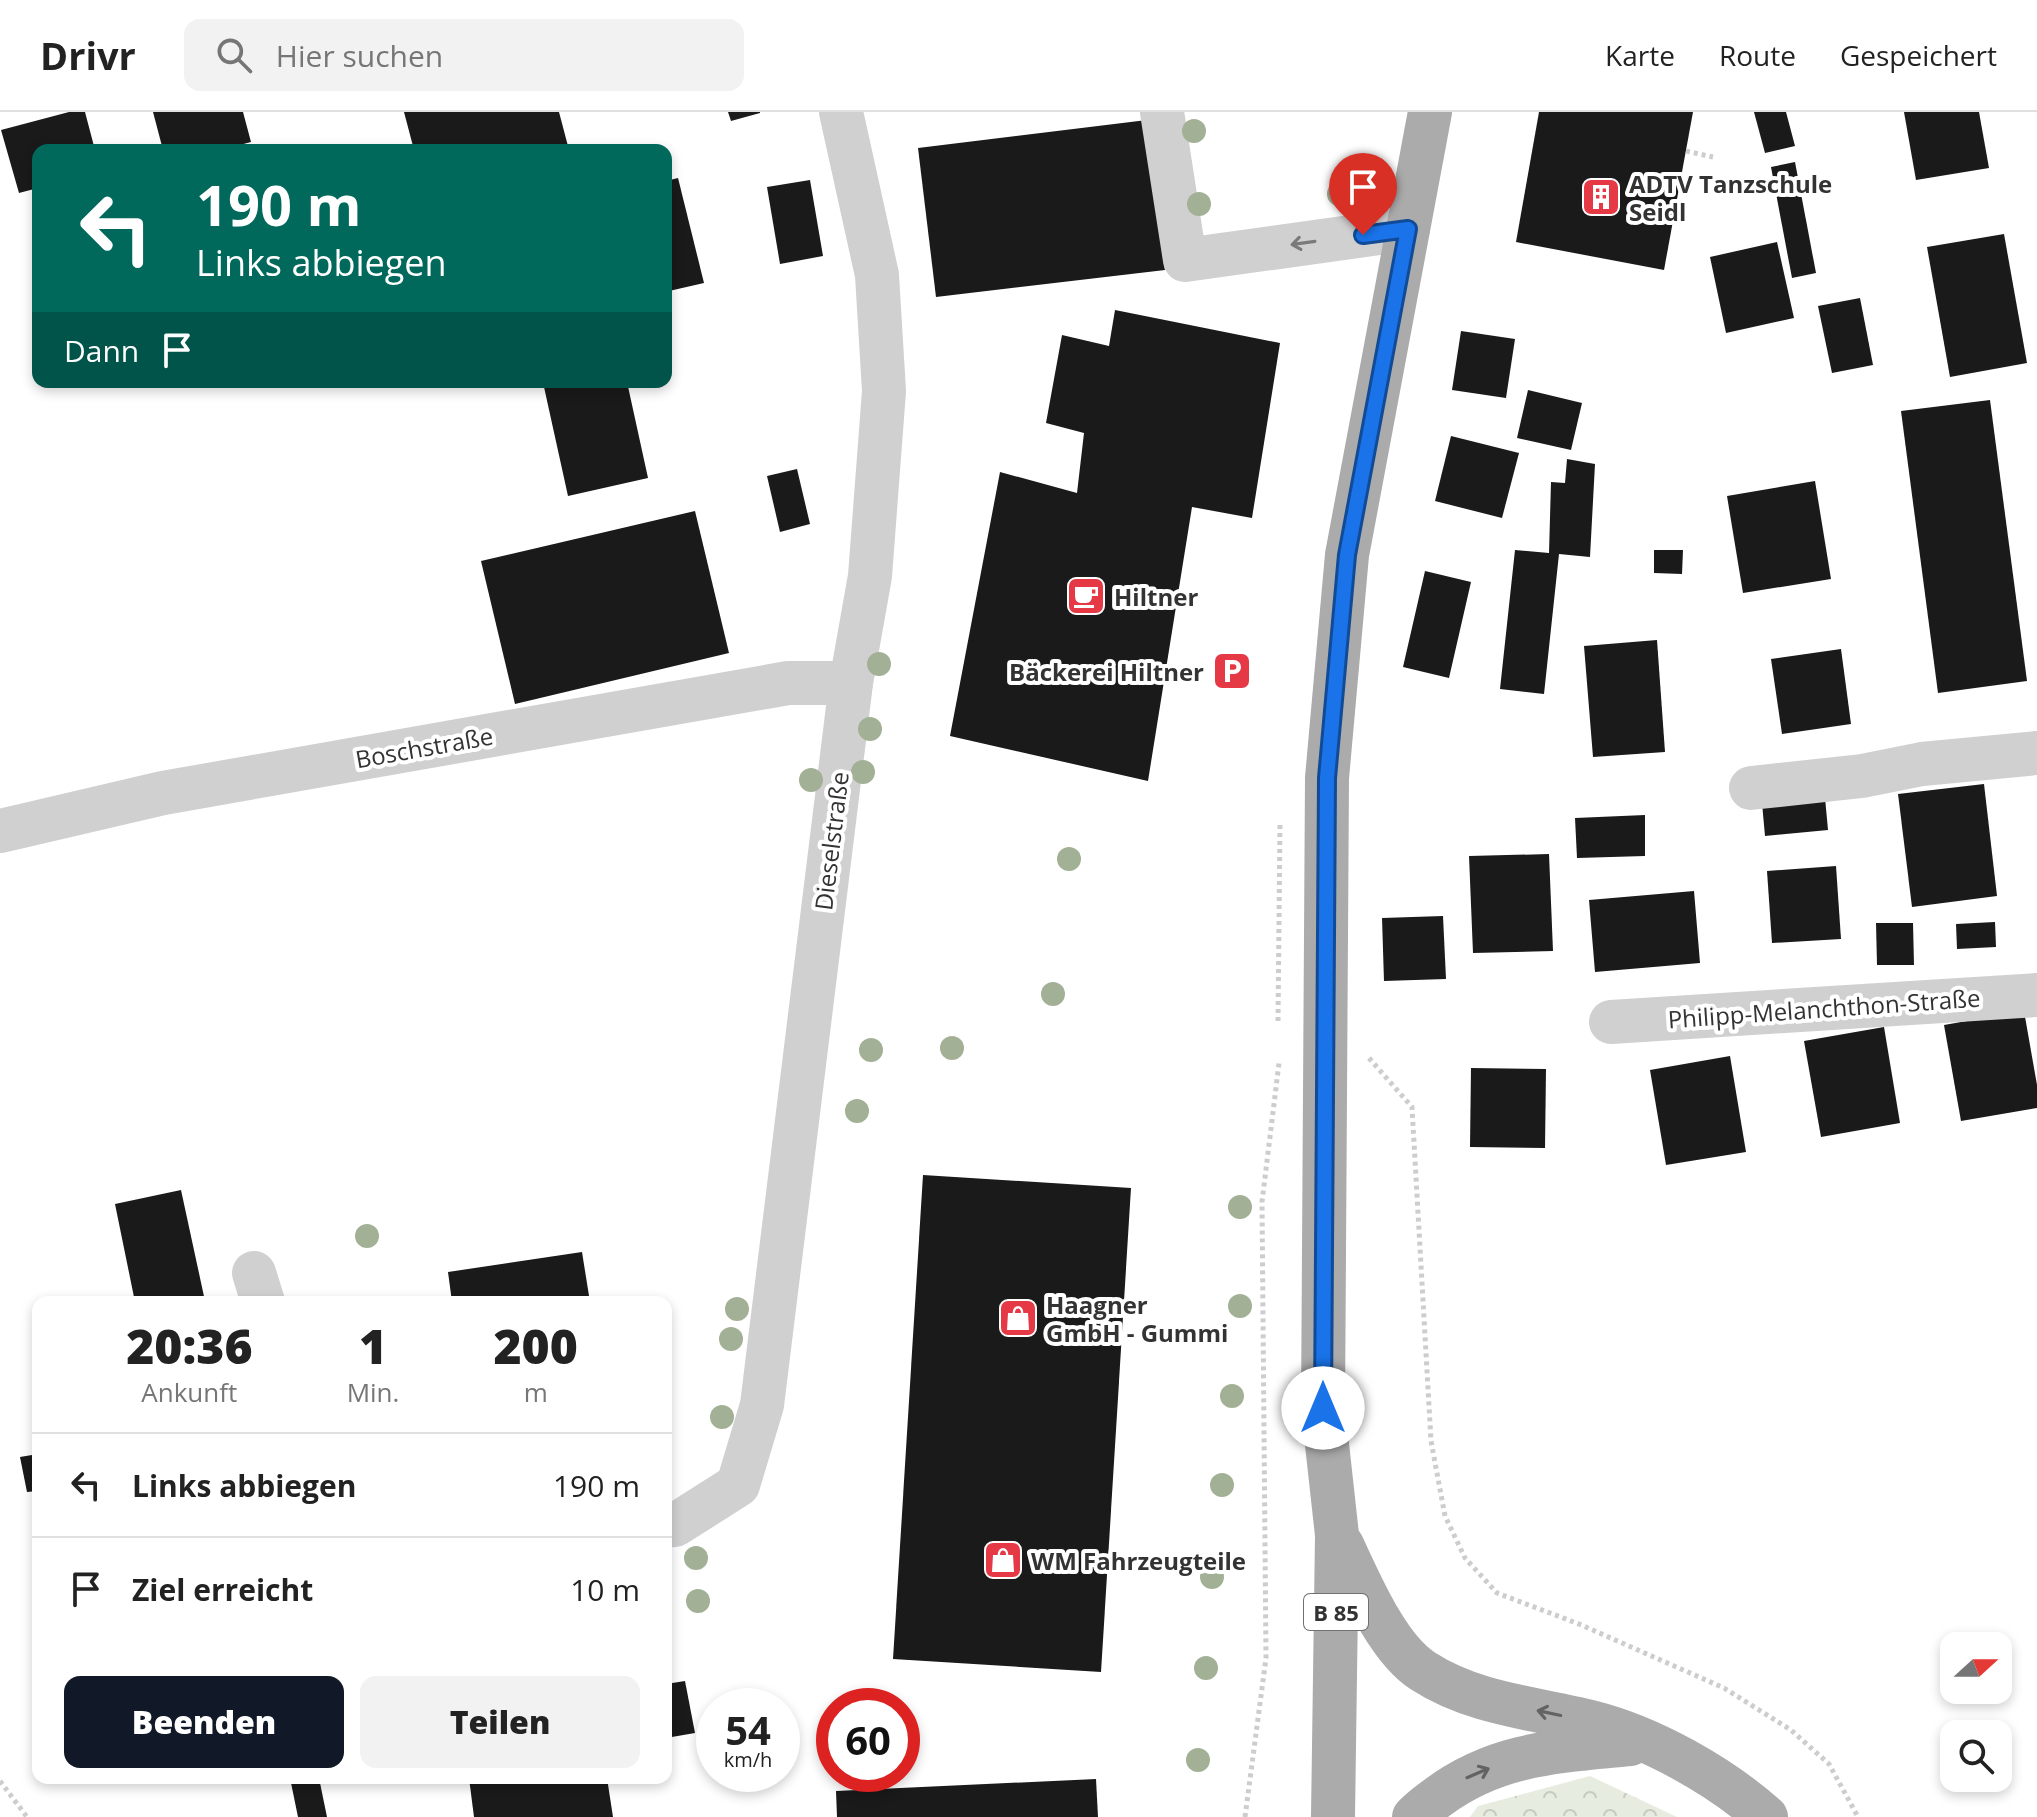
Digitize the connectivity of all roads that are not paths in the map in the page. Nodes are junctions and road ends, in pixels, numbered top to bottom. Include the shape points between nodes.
1 (841, 112) edge
2 (1162, 112) edge
3 (1430, 112) edge
4 (1408, 229) junction
5 (851, 683) junction
6 (2037, 753) edge
7 (1751, 788) dead end
8 (0, 831) edge
9 (2037, 995) edge
10 (1611, 1022) dead end
11 (1323, 1408) junction
12 (672, 1525) edge
13 (1337, 1535) junction
14 (1651, 1742) junction
15 (1306, 1817) edge
16 (1333, 1817) edge
17 (1414, 1817) edge
18 (1766, 1817) edge

1 - 5 street, Dieselstraße via 877,275 884,391 870,576
4 -> 2 street via 1185,260
3 - 4 main road, B 85
4 - 11 main road, B 85 via 1347,555 1327,778
5 - 8 street, Boschstraße via 788,683 163,793
5 - 12 street, Dieselstraße via 762,1405 738,1485
6 - 7 street
9 - 10 street, Philipp-Melanchthon-Straße
11 - 13 main road, B 85
11 - 15 main road, B 85 via 1312,1537
14 -> 13 main road via 1592,1722 1473,1697 1421,1670 1386,1632
13 - 16 main road, B 85
17 -> 14 main road via 1462,1780 1502,1762 1551,1751
14 - 18 main road

